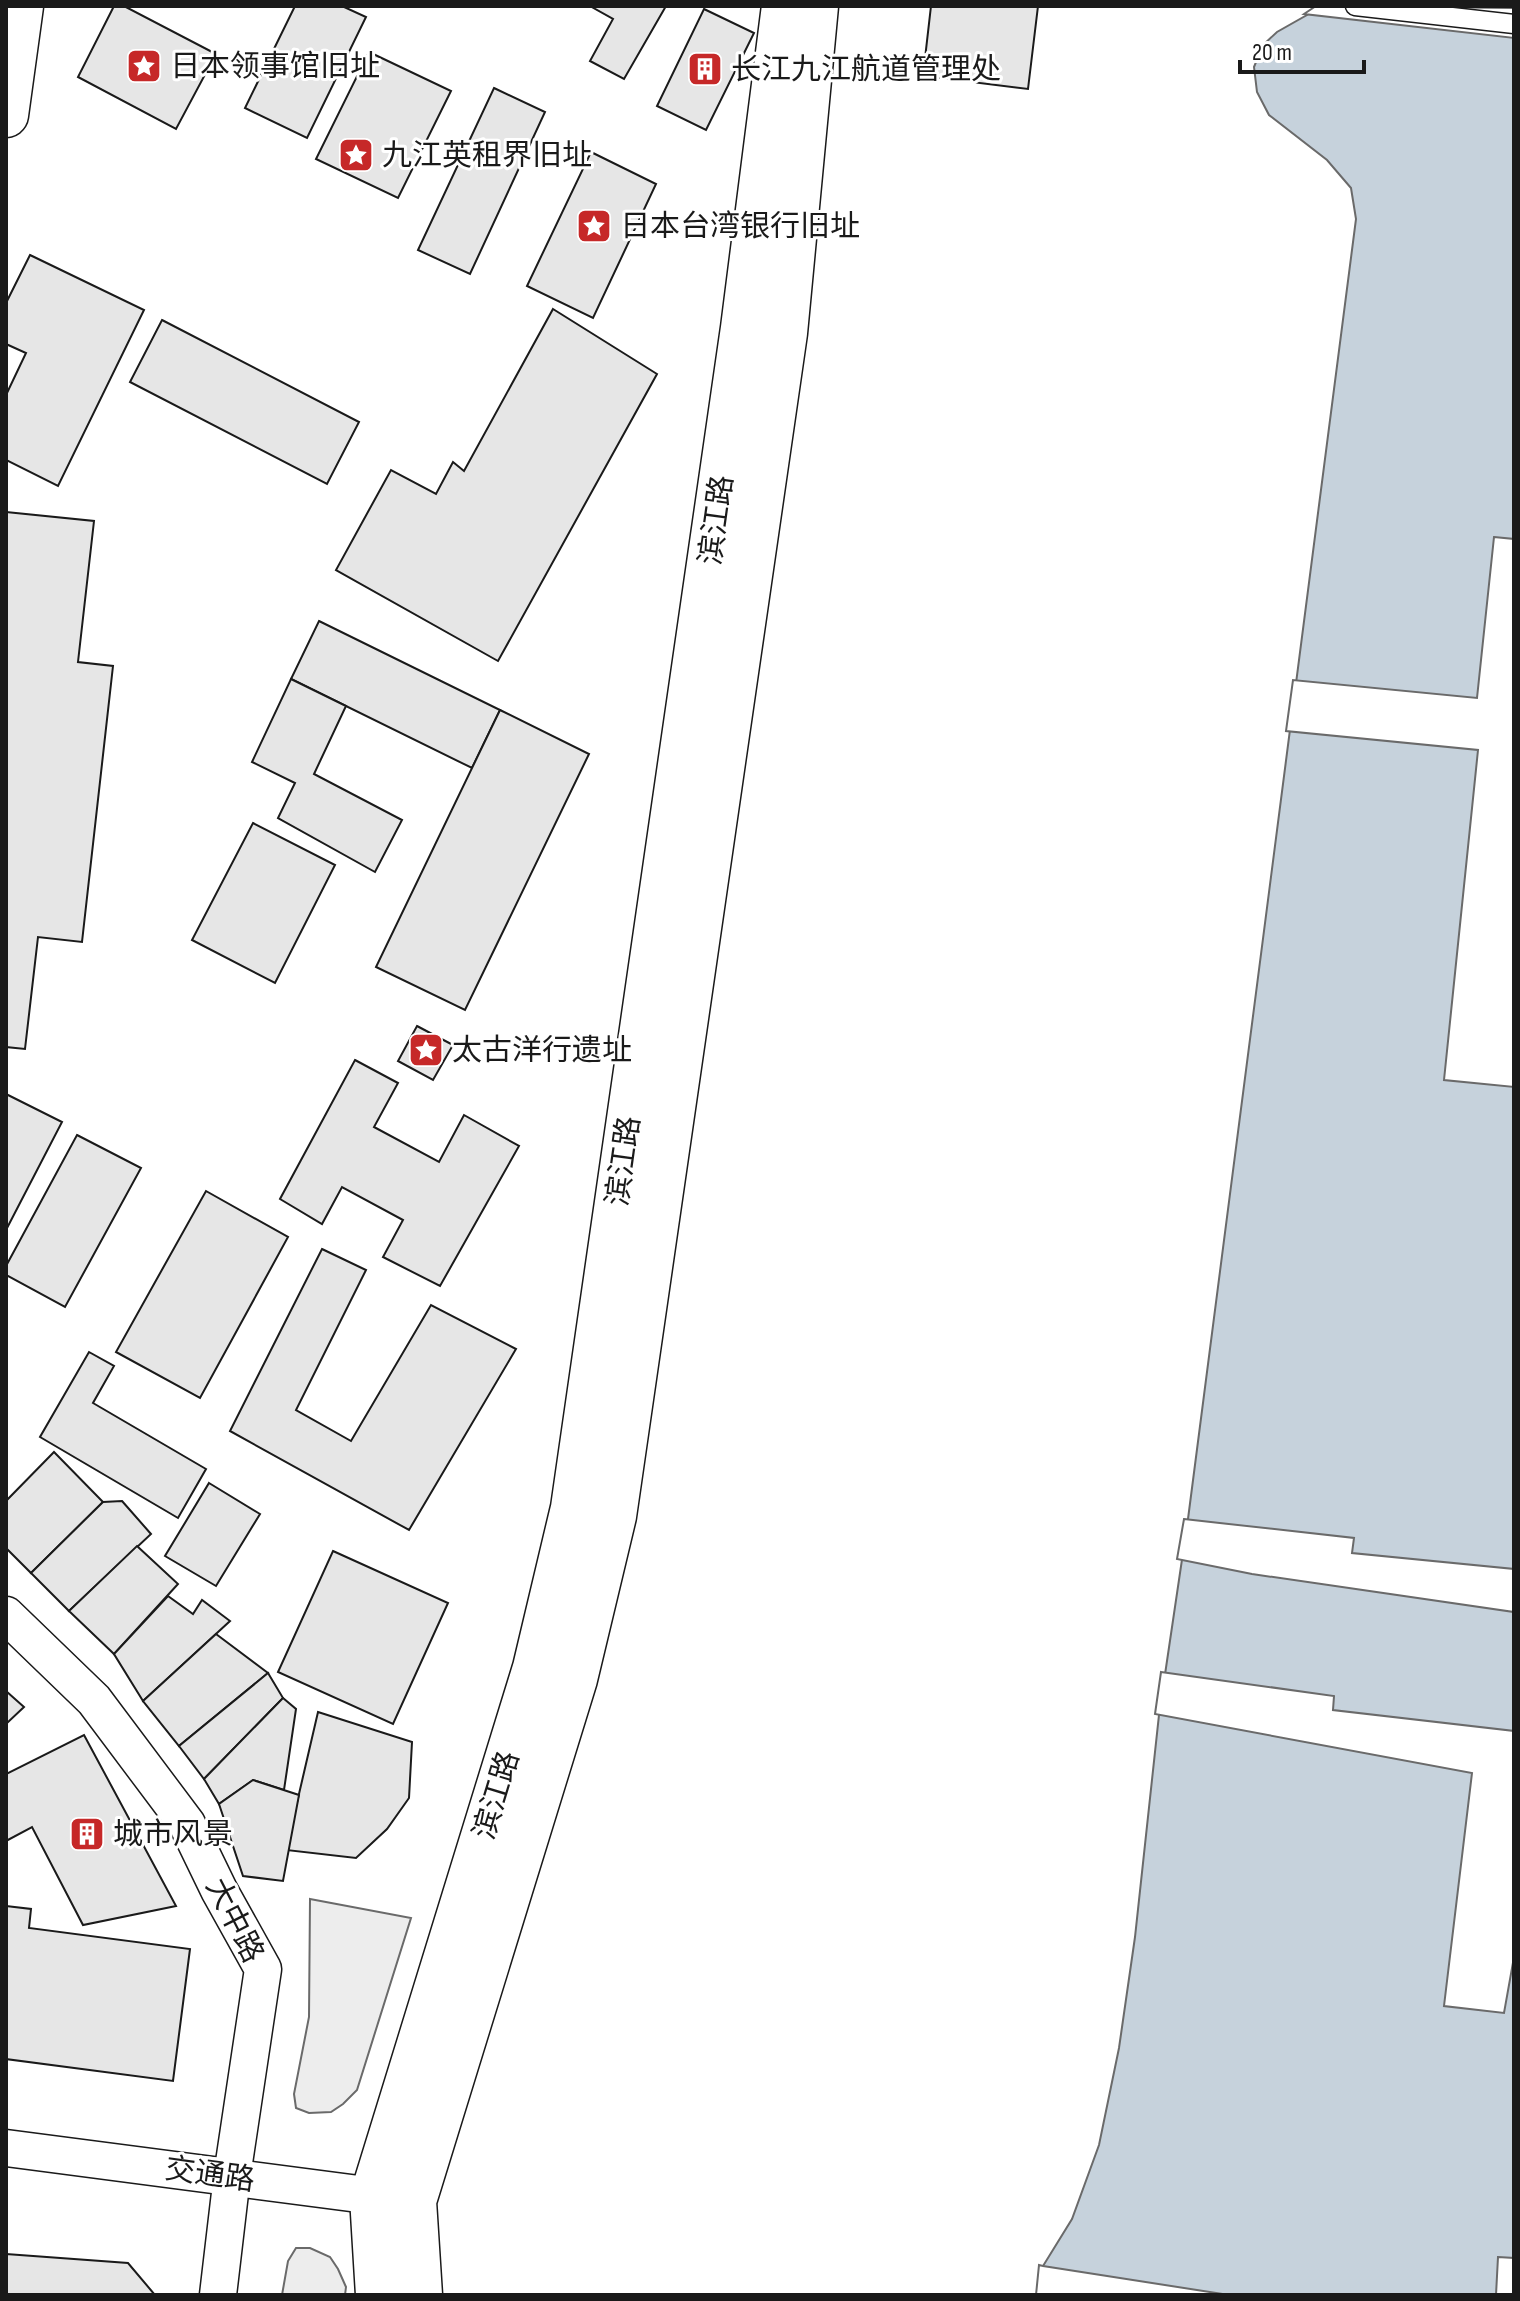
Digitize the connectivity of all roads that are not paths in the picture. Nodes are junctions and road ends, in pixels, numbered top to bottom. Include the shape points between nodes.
1 (21, 6) edge
2 (784, 6) edge
3 (816, 6) edge
4 (1355, 6) edge
5 (1514, 24) edge
6 (6, 115) edge
7 (6, 1615) edge
8 (6, 2148) edge
9 (232, 2176) junction
10 (372, 2197) junction
11 (414, 2201) junction
12 (218, 2295) edge
13 (378, 2295) edge
14 (420, 2295) edge

1 - 6 main road
2 - 10 main road, 滨江路 via 741,344 573,1508 535,1668
3 - 11 main road, 滨江路 via 785,333 614,1516 575,1679
4 - 5 lane
7 - 9 street, 大中路 via 94,1700 187,1824 263,1969
8 - 9 street, 交通路
9 - 10 street, 交通路
9 - 12 street, 大中路
10 - 11 street, 交通路
10 - 13 main road, 滨江路
11 - 14 main road, 滨江路

